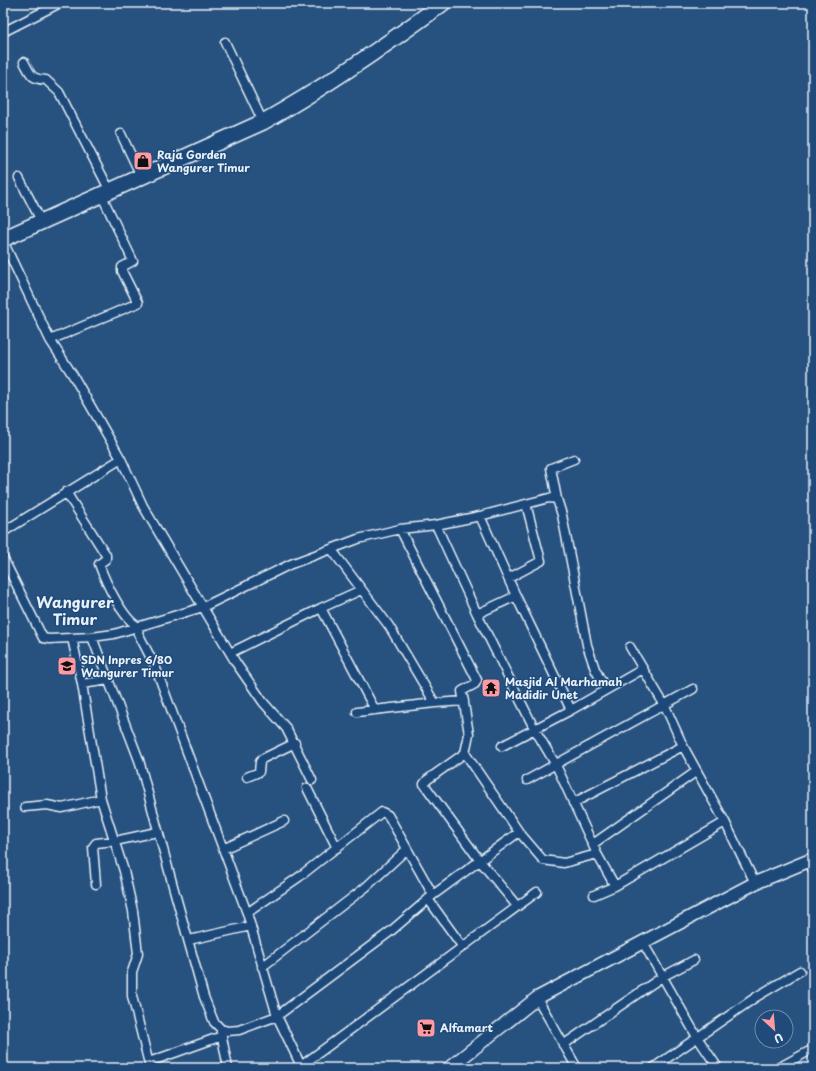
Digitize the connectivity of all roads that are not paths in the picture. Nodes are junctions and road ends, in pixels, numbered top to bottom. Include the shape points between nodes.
1 (60, 3) edge
2 (443, 3) edge
3 (3, 32) edge
4 (225, 42) dead end
5 (24, 62) dead end
6 (263, 122) junction
7 (121, 134) dead end
8 (141, 176) junction
9 (19, 178) dead end
10 (105, 193) junction
11 (40, 221) junction
12 (3, 240) edge
13 (50, 340) junction
14 (121, 458) junction
15 (574, 459) dead end
16 (66, 492) junction
17 (557, 499) junction
18 (526, 504) junction
19 (480, 516) junction
20 (436, 525) junction
21 (400, 529) junction
22 (3, 532) edge
23 (332, 550) junction
24 (3, 558) edge
25 (509, 578) junction
26 (362, 590) junction
27 (516, 596) junction
28 (203, 607) junction
29 (321, 608) junction
30 (477, 614) junction
31 (140, 627) junction
32 (92, 637) junction
33 (72, 638) junction
34 (630, 647) dead end
35 (230, 653) junction
36 (643, 669) junction
37 (109, 680) junction
38 (82, 684) junction
39 (693, 689) dead end
40 (606, 690) junction
41 (464, 701) junction
42 (435, 702) junction
43 (665, 706) junction
44 (375, 710) junction
45 (571, 710) junction
46 (357, 712) dead end
47 (534, 728) junction
48 (295, 743) junction
49 (502, 746) dead end
50 (683, 746) junction
51 (465, 753) junction
52 (556, 765) junction
53 (697, 771) junction
54 (247, 777) dead end
55 (312, 780) dead end
56 (527, 780) dead end
57 (307, 788) dead end
58 (101, 799) junction
59 (573, 804) junction
60 (25, 807) dead end
61 (284, 821) dead end
62 (725, 822) junction
63 (157, 832) junction
64 (519, 832) junction
65 (115, 841) junction
66 (593, 844) junction
67 (337, 848) junction
68 (223, 849) junction
69 (407, 849) junction
70 (597, 854) junction
71 (480, 861) junction
72 (812, 863) edge
73 (755, 883) junction
74 (96, 884) dead end
75 (615, 886) junction
76 (537, 892) dead end
77 (594, 895) dead end
78 (430, 897) junction
79 (517, 906) junction
80 (247, 913) junction
81 (251, 926) junction
82 (189, 940) junction
83 (642, 941) junction
84 (462, 946) junction
85 (694, 960) dead end
86 (262, 967) junction
87 (800, 971) dead end
88 (662, 977) junction
89 (537, 998) junction
90 (277, 1016) junction
91 (221, 1032) junction
92 (697, 1037) junction
93 (563, 1045) junction
94 (813, 1049) edge
95 (150, 1065) edge
96 (301, 1067) edge
97 (658, 1067) edge
98 (228, 1068) edge
99 (449, 1068) edge
100 (577, 1068) edge
101 (718, 1068) edge
102 (778, 1068) edge

1 - 3 street
2 - 6 highway via 359,64
4 - 6 street
5 - 10 street via 33,77 46,80 59,92
6 - 8 highway
7 - 8 street
8 - 10 highway
9 - 11 street
10 - 11 highway
10 - 13 street via 133,261 122,267 122,271 138,303
11 - 12 highway
12 - 13 street
13 - 14 street
14 - 16 street
14 - 28 street via 143,506
15 - 17 street via 551,468
16 - 22 street
16 - 31 street via 106,555 106,559 100,564 115,602 133,624
17 - 18 street via 549,498
17 - 40 street via 587,645
18 - 19 street
18 - 25 street via 541,560
19 - 20 street
19 - 25 street
20 - 21 street
20 - 30 street
21 - 23 street via 358,538
21 - 41 street via 476,676 477,682 462,691
23 - 26 street
23 - 28 street via 291,564
24 - 33 street via 43,638
25 - 27 street
26 - 29 street
26 - 42 street via 396,638
27 - 30 street
27 - 45 street
28 - 31 street
28 - 35 street
29 - 35 street
29 - 44 street
30 - 47 street
31 - 32 street
31 - 68 street via 138,633 155,666
32 - 33 street
32 - 37 street
33 - 38 street
34 - 36 street
35 - 48 street
36 - 40 street
36 - 43 street
37 - 38 street
37 - 63 street via 140,760
38 - 58 street
39 - 43 street
40 - 45 street
41 - 42 street
41 - 51 street via 469,734
42 - 44 street
43 - 50 street
43 - 52 street
44 - 46 street
45 - 47 street
47 - 49 street
47 - 52 street
48 - 54 street via 262,759 259,772
48 - 55 street
50 - 53 street
50 - 59 street
51 - 64 street
51 - 71 street via 424,784
52 - 56 street
52 - 59 street
53 - 62 street
53 - 66 street
57 - 67 street
58 - 60 street via 62,808 47,805
58 - 65 street
59 - 66 street
61 - 68 street
62 - 73 street
62 - 75 street
63 - 65 street
63 - 82 street
64 - 70 street via 543,860 564,863
64 - 71 street
65 - 74 street via 99,841 94,844
65 - 95 street via 124,871 138,942 138,954 132,972 132,991
66 - 70 street
67 - 69 street via 382,812 388,815
67 - 80 street
68 - 80 street
69 - 78 street
69 - 86 street via 366,887
70 - 75 street
71 - 78 street
71 - 79 street
72 - 73 street
73 - 83 street
75 - 77 street
76 - 79 street
78 - 84 street
78 - 90 street via 391,931
79 - 84 street
80 - 81 street
81 - 82 street
81 - 86 street
82 - 91 street via 204,997
83 - 88 street
83 - 89 street
84 - 96 street
85 - 88 street
86 - 90 street
87 - 92 street
88 - 92 street
88 - 93 street
89 - 93 street
89 - 99 street
90 - 91 street via 239,1030
90 - 96 street
91 - 95 street
91 - 98 street
92 - 97 street
92 - 101 street
93 - 100 street
94 - 102 street

